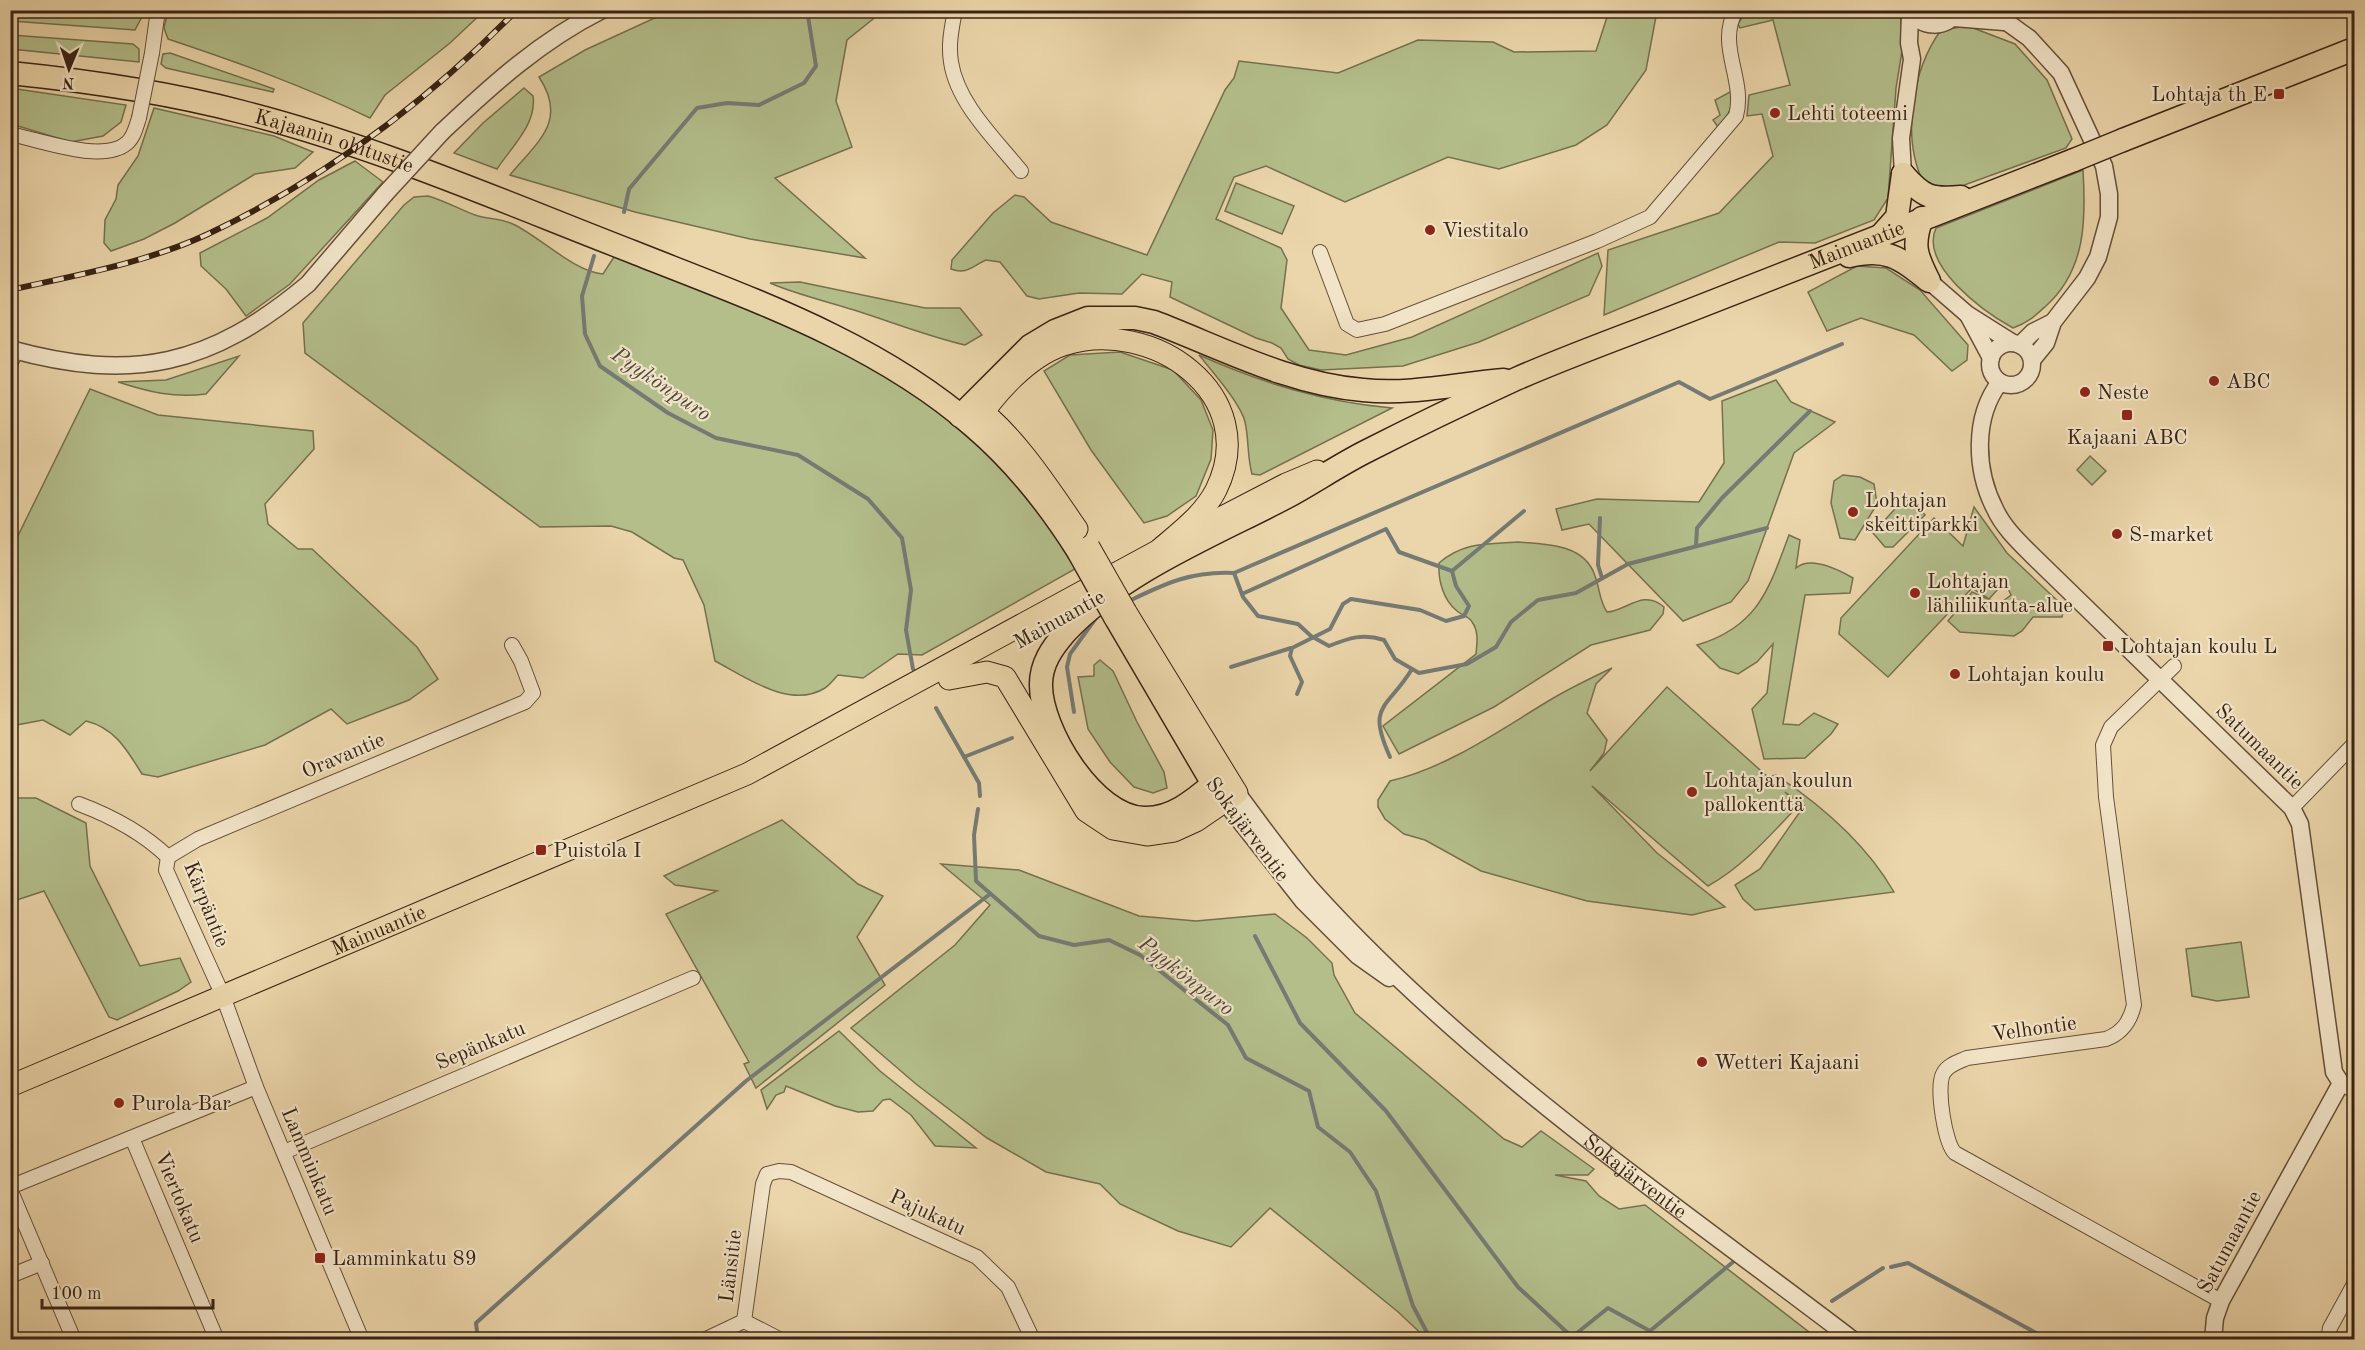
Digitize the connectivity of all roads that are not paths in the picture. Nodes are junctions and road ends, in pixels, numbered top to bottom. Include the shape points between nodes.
1 (158, 10) edge
2 (602, 10) edge
3 (955, 10) edge
4 (1990, 10) edge
5 (1909, 12) edge
6 (1956, 14) edge
7 (1733, 16) edge
8 (2006, 22) junction
9 (1931, 25) junction
10 (2355, 49) edge
11 (1912, 59) junction
12 (10, 73) edge
13 (10, 134) edge
14 (1021, 171) dead end
15 (1903, 174) junction
16 (1984, 195) junction
17 (1922, 218) junction
18 (1880, 235) junction
19 (1320, 252) dead end
20 (1804, 266) junction
21 (1929, 281) junction
22 (1967, 314) junction
23 (2053, 322) junction
24 (2016, 344) junction
25 (12, 355) edge
26 (1991, 358) junction
27 (2032, 359) junction
28 (1518, 378) junction
29 (2000, 382) junction
30 (972, 414) junction
31 (1366, 452) junction
32 (1160, 549) junction
33 (1128, 580) junction
34 (512, 645) dead end
35 (2174, 666) dead end
36 (949, 679) junction
37 (2160, 680) junction
38 (2355, 744) edge
39 (747, 774) junction
40 (1225, 790) junction
41 (79, 804) dead end
42 (2292, 808) junction
43 (168, 857) junction
44 (693, 978) dead end
45 (223, 996) junction
46 (10, 1086) edge
47 (256, 1087) junction
48 (2348, 1087) edge
49 (132, 1138) junction
50 (284, 1152) junction
51 (767, 1174) joint
52 (10, 1188) edge
53 (42, 1263) junction
54 (10, 1276) edge
55 (2355, 1284) edge
56 (2221, 1301) junction
57 (744, 1321) junction
58 (74, 1340) edge
59 (217, 1340) edge
60 (362, 1340) edge
61 (704, 1340) edge
62 (781, 1340) edge
63 (1033, 1340) edge
64 (1853, 1340) edge
65 (2213, 1340) edge
66 (2328, 1340) edge

1 - 13 street, bridge via 139,118 128,142 117,150 101,153
2 - 25 street, bridge via 523,58 442,132 308,284 243,332 159,364 127,367
3 - 14 street via 950,41 954,77 974,112
4 - 8 street
5 - 9 street
5 - 11 street
6 - 8 street
6 - 9 street via 1944,23
7 - 19 street via 1727,42 1740,95 1736,116 1650,217 1386,324 1357,330 1347,324
8 - 23 street via 2029,38 2061,73 2104,166 2109,194 2105,240 2087,278
9 - 11 street
10 - 16 highway, Mainuantie, bridge
11 - 15 street via 1901,138
12 - 30 highway, Kajaanin ohitustie via 98,82 161,94 296,127 434,175 719,286 860,349
15 - 16 highway via 1917,191 1937,199
15 - 18 highway via 1897,217
16 - 17 highway, Mainuantie
17 - 18 highway, Mainuantie
17 - 21 highway via 1914,239
18 - 20 highway, Mainuantie
20 - 21 highway via 1865,252 1886,253 1902,259
20 - 28 highway, Mainuantie
21 - 22 street
22 - 24 street
22 - 26 street
23 - 24 street
23 - 27 street via 2046,343
24 - 26 street via 2001,346
24 - 27 street
26 - 29 street via 1992,371
27 - 29 street via 2031,372 2022,382
28 - 30 highway via 1427,389 1361,390 1267,369 1154,322 1106,318 1081,321 1030,346
28 - 31 highway, Mainuantie
29 - 37 street, Satumaantie via 1984,409 1980,453 1995,511 2033,556
30 - 32 main road via 1029,365 1061,345 1080,340 1114,338 1147,344 1186,367 1202,382 1220,413 1226,434 1225,463 1207,504
30 - 40 highway, Sokajärventie, bridge via 1084,549
31 - 32 main road, Mainuantie via 1286,484
31 - 33 highway, Mainuantie
32 - 39 main road, Mainuantie
33 - 36 main road, Mainuantie
33 - 40 highway via 1072,626 1044,663 1042,699 1048,719 1082,779 1117,811 1142,818 1171,814
34 - 43 street, Oravantie via 533,693 525,702 198,839
35 - 37 street, Velhontie
36 - 39 main road, Mainuantie via 772,768
36 - 40 main road via 987,672 1005,677 1086,811 1113,829 1147,835 1174,831
37 - 42 street, Satumaantie
37 - 56 street, Velhontie via 2111,727 2103,745 2133,1005 2131,1017 2116,1035 2106,1040 1966,1058 1953,1064 1943,1074 1941,1086 1946,1139 1955,1153
38 - 42 street
39 - 45 main road, Mainuantie
40 - 64 street, Sokajärventie via 1303,901 1358,956
41 - 43 street, Kärpäntie via 105,814
42 - 48 street, Satumaantie via 2300,824 2334,1072
43 - 45 street, Kärpäntie via 166,870
44 - 50 street, Sepänkatu
45 - 46 main road, Mainuantie
45 - 47 street, Lamminkatu
47 - 49 street
47 - 50 street, Lamminkatu
48 - 56 street, Satumaantie
49 - 52 street
49 - 59 street, Viertokatu
50 - 60 street, Lamminkatu
51 - 57 street, Länsitie via 760,1196
51 - 63 street, Pajukatu via 791,1172 977,1257 1008,1287
52 - 53 street
53 - 54 street
53 - 58 street
55 - 66 street via 2330,1328
56 - 65 street, Satumaantie
57 - 61 street, Länsitie
57 - 62 street

